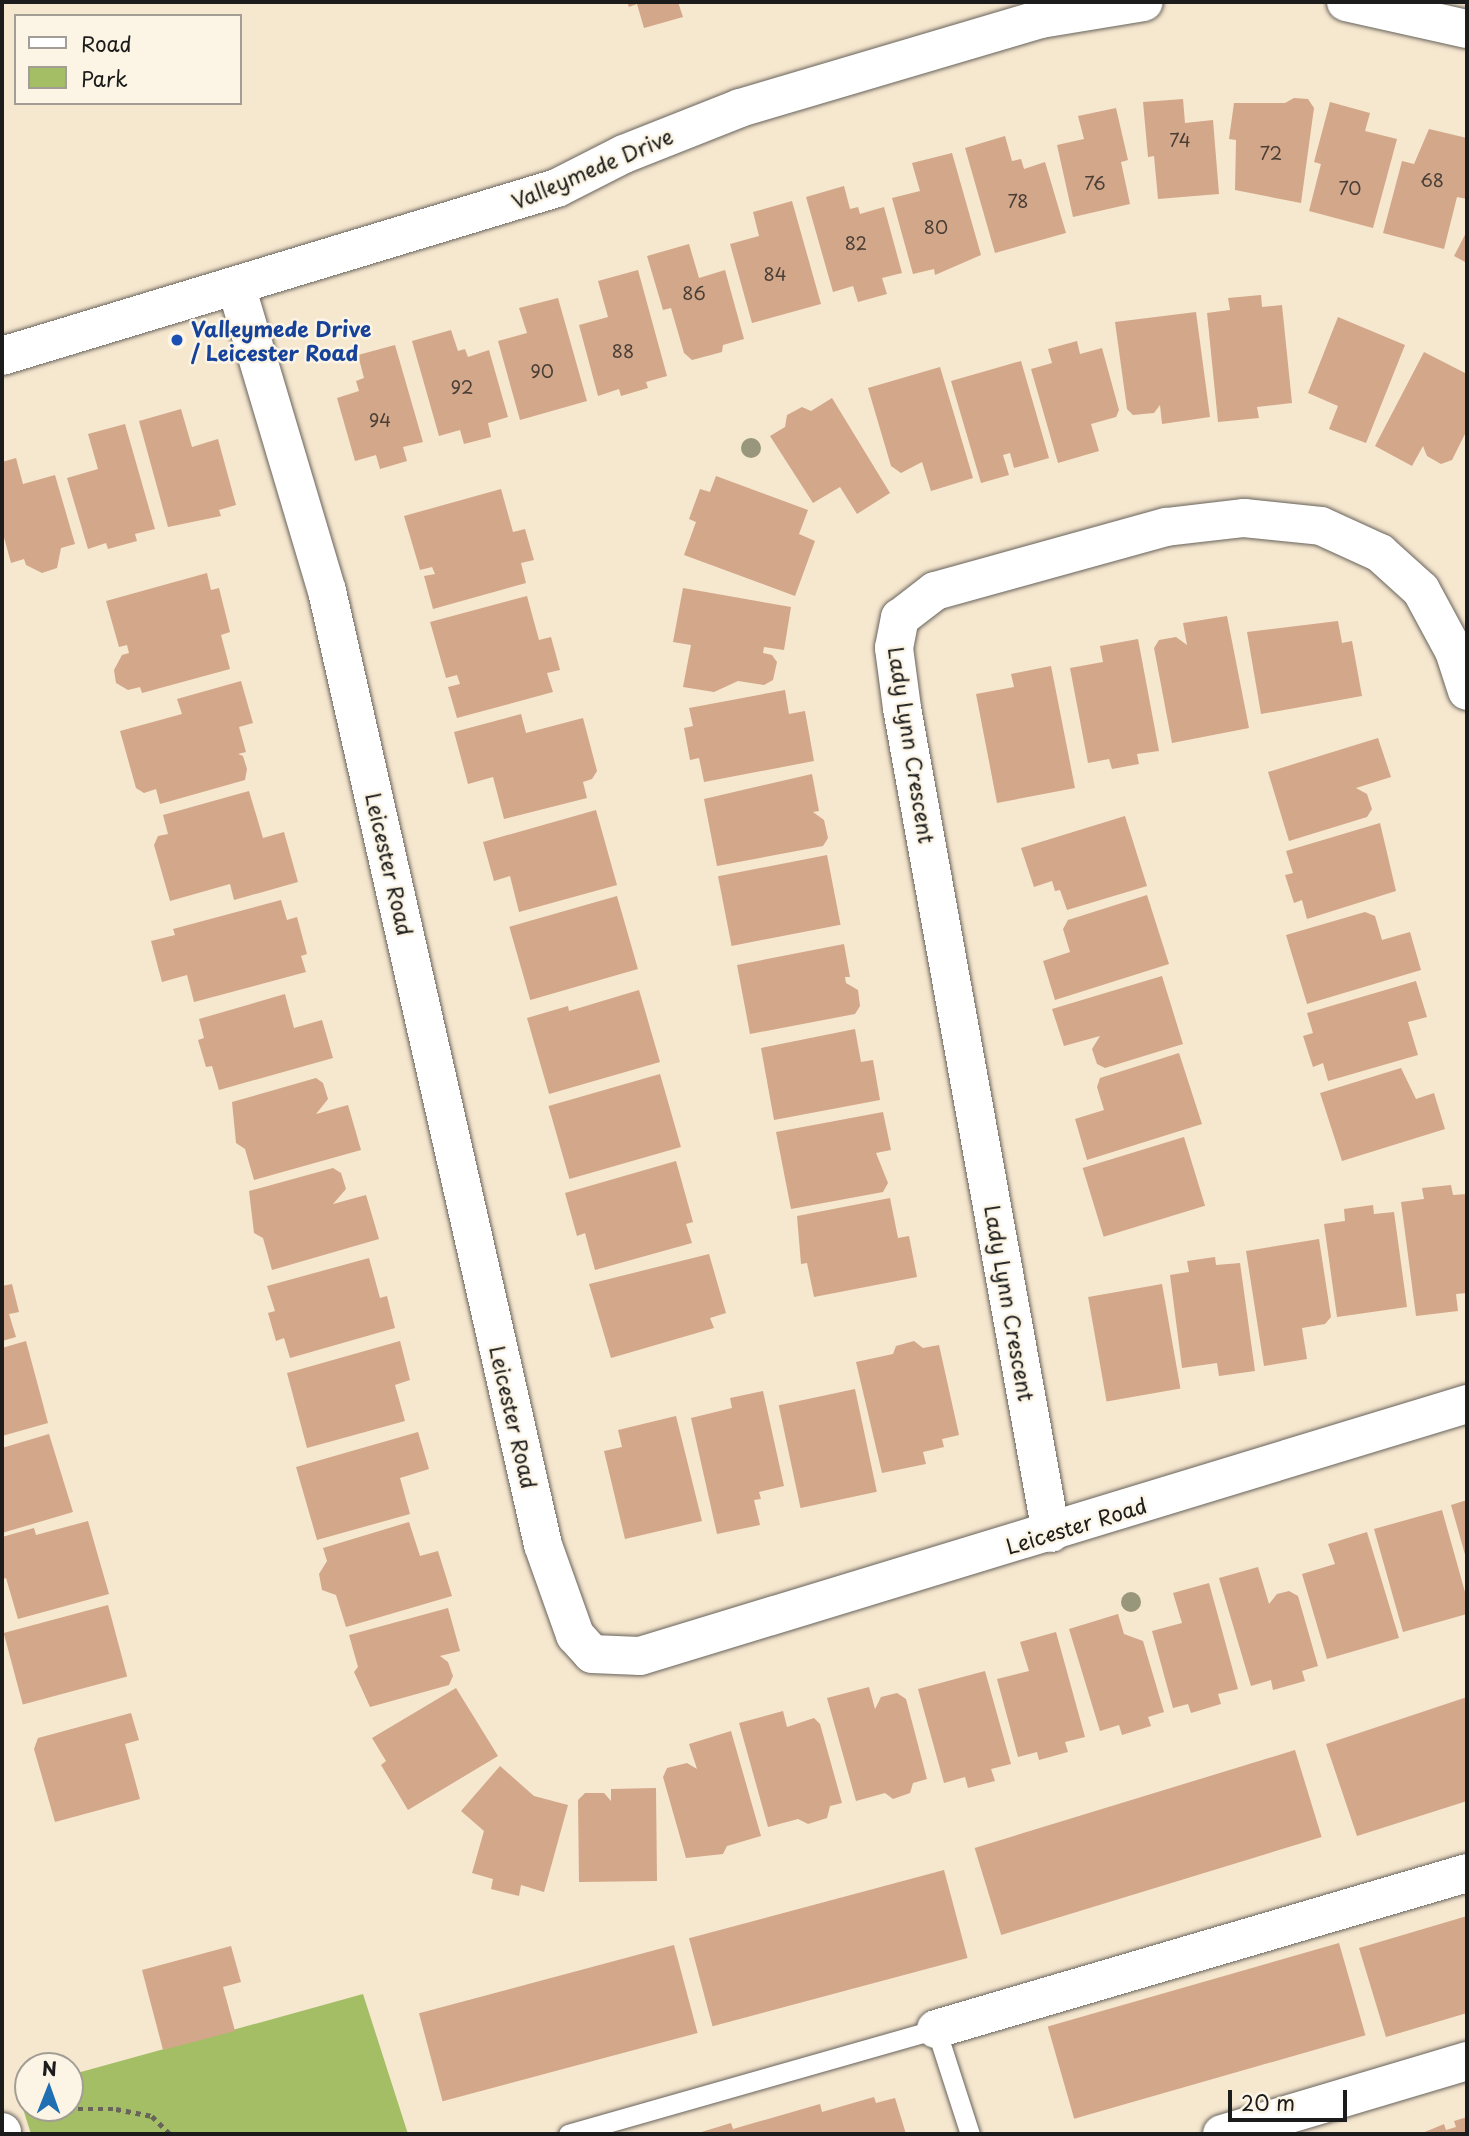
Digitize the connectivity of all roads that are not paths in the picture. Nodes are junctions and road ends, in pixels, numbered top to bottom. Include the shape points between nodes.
1 (1144, 2) edge
2 (1346, 2) edge
3 (1467, 29) edge
4 (236, 286) junction
5 (2, 356) edge
6 (1467, 691) edge
7 (1467, 1404) edge
8 (1051, 1534) junction
9 (1467, 1873) edge
10 (936, 2029) junction
11 (1467, 2061) edge
12 (568, 2134) edge
13 (970, 2134) edge
14 (1222, 2134) edge

1 - 4 street, Valleymede Drive via 1041,19 740,108 624,154 557,188
2 - 3 street
4 - 5 street, Valleymede Drive
4 - 8 street, Leicester Road via 327,591 542,1545 575,1635 592,1654 640,1656 683,1639
6 - 8 street, Lady Lynn Crescent via 1454,651 1421,590 1380,553 1321,526 1244,518 1166,527 936,591 900,618 894,648 902,708
7 - 8 street, Leicester Road
9 - 10 street
10 - 12 lane
10 - 13 lane
11 - 14 street

